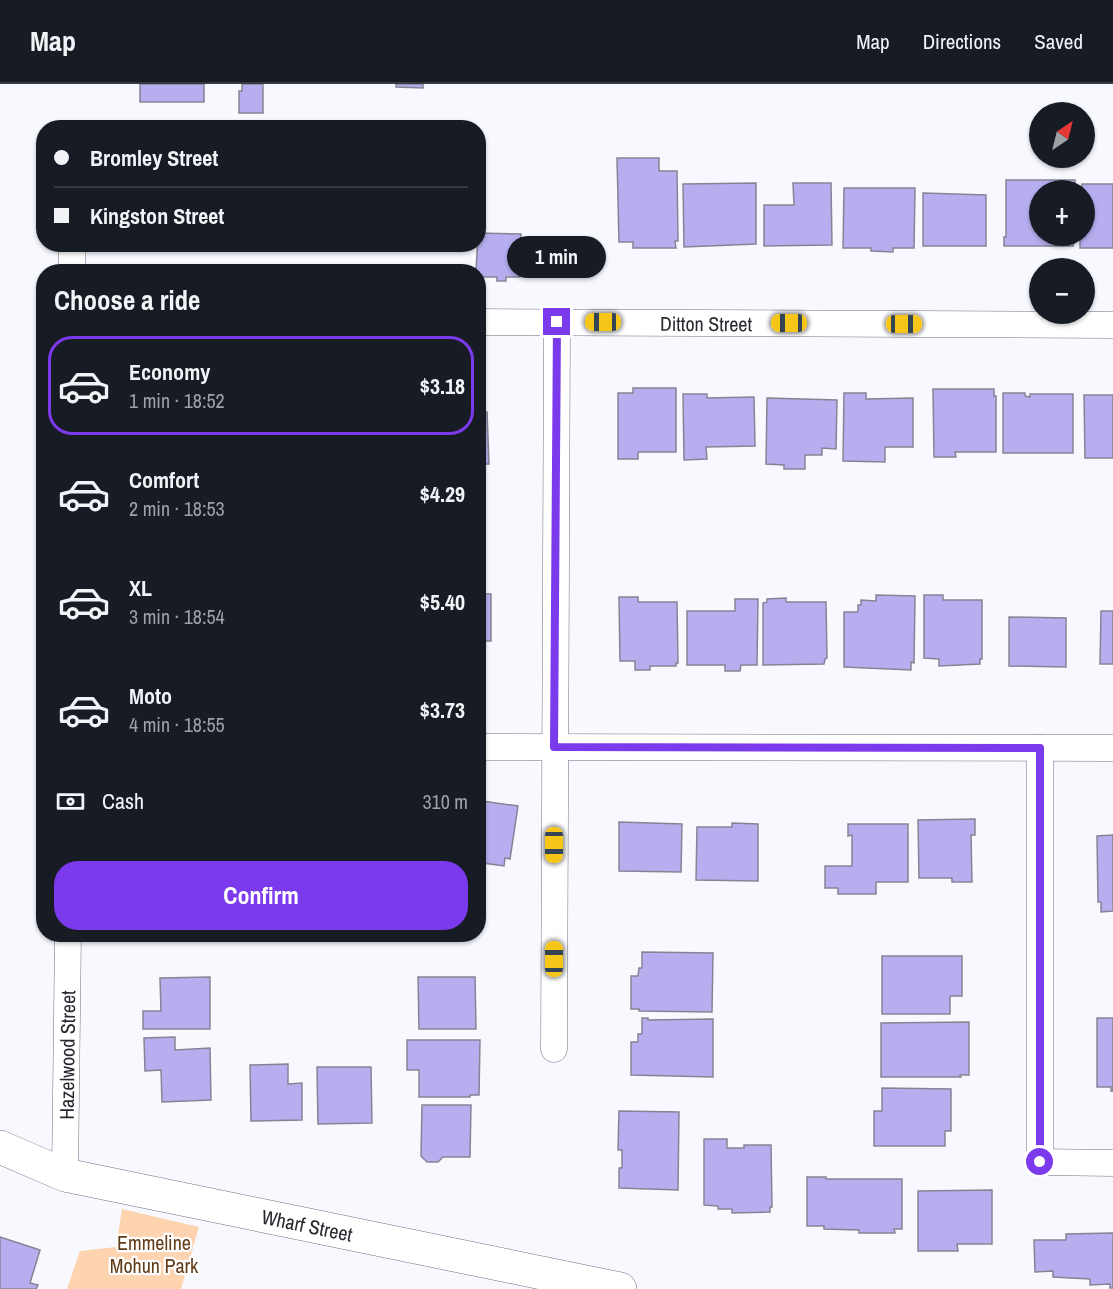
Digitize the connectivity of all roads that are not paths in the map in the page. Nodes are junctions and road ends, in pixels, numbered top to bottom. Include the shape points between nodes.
1 (486, 322) edge
2 (557, 322) junction
3 (1113, 325) edge
4 (486, 747) edge
5 (554, 747) junction
6 (1040, 748) junction
7 (1113, 748) edge
8 (68, 942) edge
9 (554, 1049) dead end
10 (0, 1147) edge
11 (1113, 1163) edge
12 (65, 1175) junction
13 (620, 1289) edge

1 - 2 street, Ditton Street
2 - 3 street, Ditton Street
2 - 5 street
4 - 5 street
5 - 6 street
5 - 9 street
6 - 7 street
6 - 11 street via 1040,1162
8 - 12 street, Hazelwood Street
10 - 12 street, Wharf Street
12 - 13 street, Wharf Street

